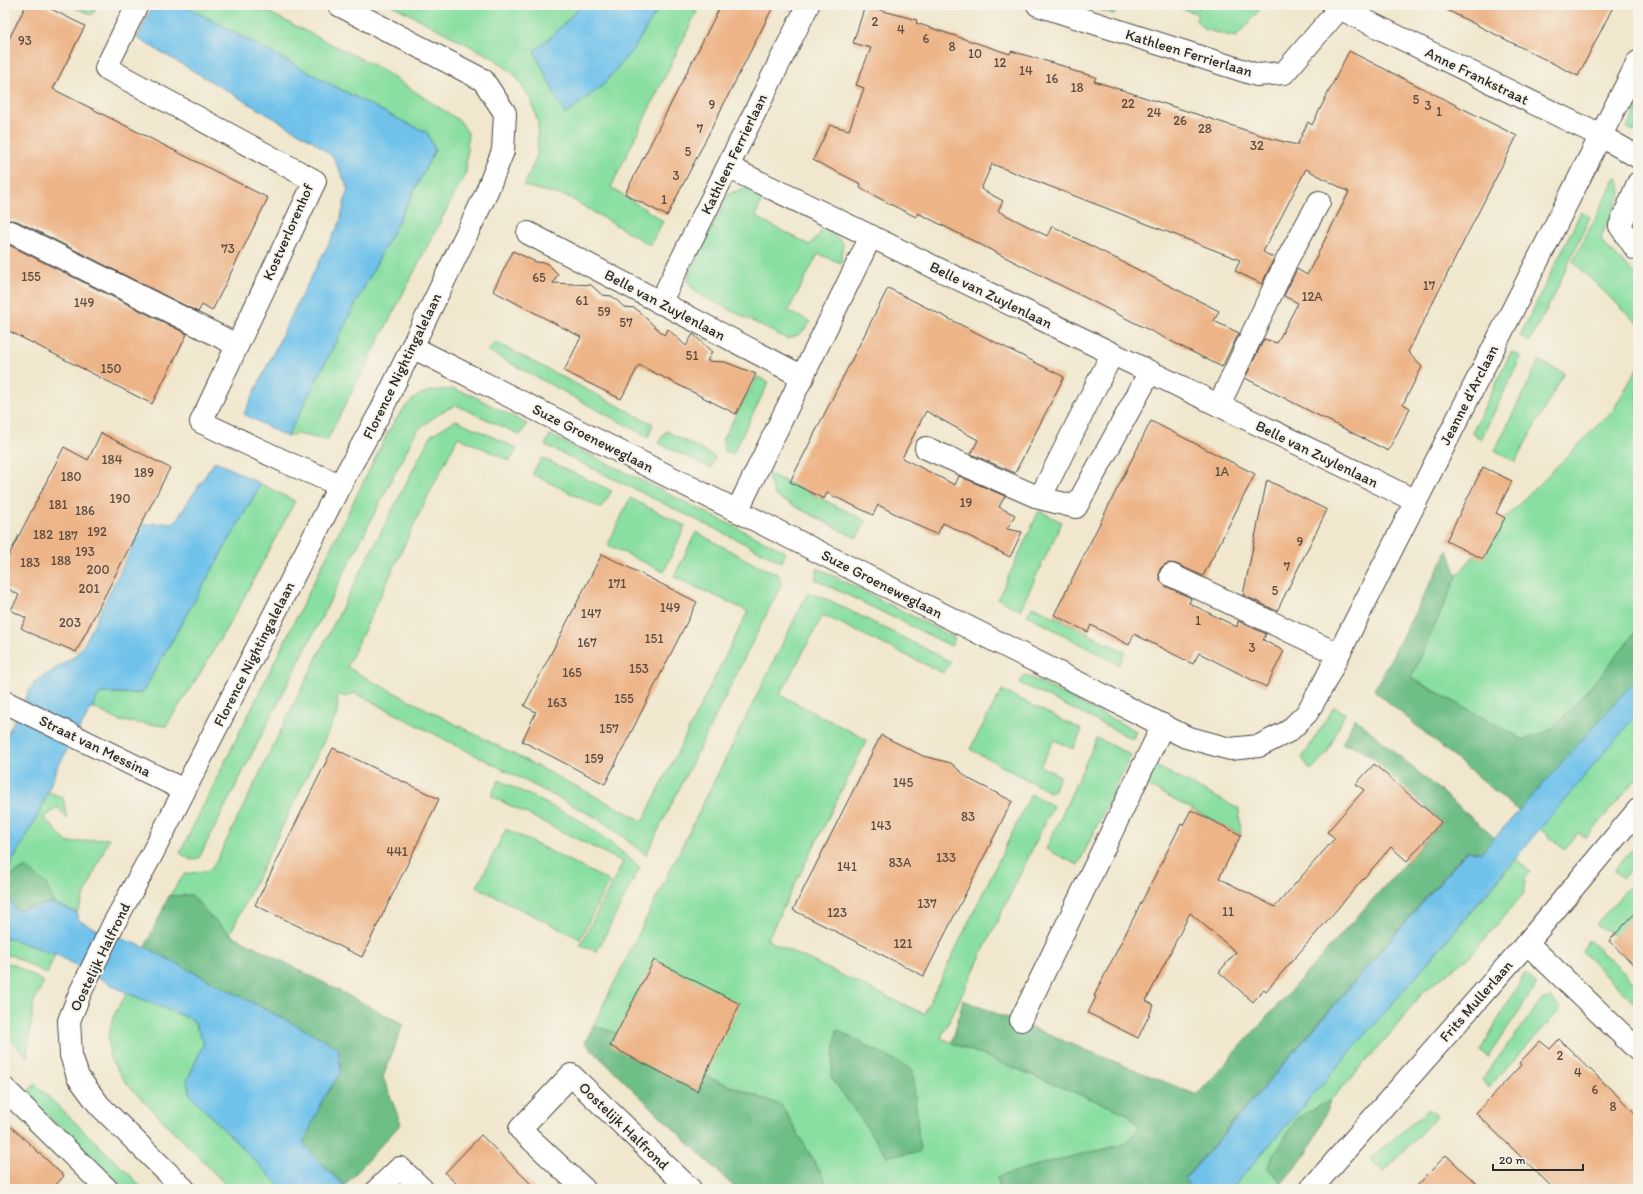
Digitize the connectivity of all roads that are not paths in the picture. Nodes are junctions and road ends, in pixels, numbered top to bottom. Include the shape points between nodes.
1 (137, 5) edge
2 (339, 5) edge
3 (808, 5) edge
4 (1038, 5) edge
5 (1346, 9) edge
6 (1638, 62) edge
7 (1601, 136) junction
8 (1638, 157) edge
9 (728, 167) junction
10 (1638, 183) edge
11 (1319, 202) dead end
12 (12, 232) dead end
13 (528, 233) dead end
14 (871, 236) junction
15 (1636, 249) dead end
16 (660, 303) junction
17 (237, 345) junction
18 (412, 347) junction
19 (1112, 354) junction
20 (1150, 372) junction
21 (803, 376) junction
22 (1218, 406) junction
23 (926, 448) dead end
24 (340, 485) junction
25 (1040, 498) junction
26 (1416, 502) junction
27 (737, 511) junction
28 (1171, 575) dead end
29 (1335, 660) junction
30 (7, 703) edge
31 (1163, 725) junction
32 (184, 790) junction
33 (1638, 810) edge
34 (1527, 943) junction
35 (1021, 1020) dead end
36 (1637, 1048) edge
37 (5, 1088) edge
38 (178, 1187) edge
39 (1318, 1187) edge
40 (107, 1189) edge
41 (378, 1189) edge
42 (422, 1189) edge
43 (584, 1189) edge
44 (690, 1189) edge

1 - 17 street, Kostverlorenhof via 106,68 315,181
2 - 18 street, Florence Nightingalelaan via 483,80 505,113 503,151
3 - 9 street, Kathleen Ferrierlaan
4 - 5 street, Kathleen Ferrierlaan via 1257,75 1284,73
5 - 7 street, Anne Frankstraat
6 - 7 street, Jeanne d'Arclaan
7 - 8 street
7 - 26 street, Jeanne d'Arclaan
9 - 14 street, Belle van Zuylenlaan
9 - 16 street, Kathleen Ferrierlaan
10 - 15 street via 1620,226
11 - 22 street via 1288,258
12 - 17 street
13 - 16 street, Belle van Zuylenlaan
14 - 19 street, Belle van Zuylenlaan
14 - 21 street
16 - 21 street, Belle van Zuylenlaan
17 - 24 street, Kostverlorenhof via 201,422
18 - 24 street, Florence Nightingalelaan via 382,409
18 - 27 street, Suze Groeneweglaan
19 - 20 street, Belle van Zuylenlaan
19 - 25 street
20 - 22 street, Belle van Zuylenlaan
20 - 25 street via 1076,507
21 - 27 street
22 - 26 street, Belle van Zuylenlaan
23 - 25 street
24 - 32 street, Florence Nightingalelaan
26 - 29 street, Jeanne d'Arclaan
27 - 31 street, Suze Groeneweglaan
28 - 29 street
29 - 31 street, Suze Groeneweglaan via 1307,712 1289,732 1259,746 1230,749 1186,737
30 - 32 street, Straat van Messina
31 - 35 street
32 - 38 street, Oostelijk Halfrond via 113,925 69,1021 71,1055 78,1077 99,1105
33 - 34 street, Frits Mullerlaan
34 - 36 street
34 - 39 street, Frits Mullerlaan
37 - 40 street
41 - 42 street via 400,1168
43 - 44 street, Oostelijk Halfrond via 520,1129 571,1075

